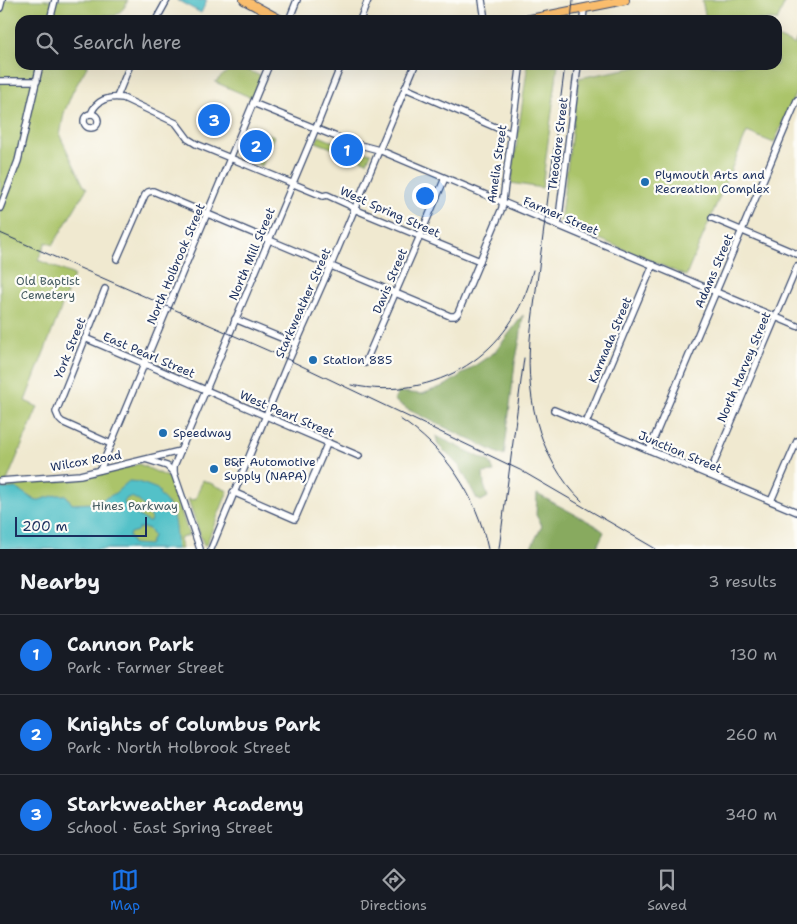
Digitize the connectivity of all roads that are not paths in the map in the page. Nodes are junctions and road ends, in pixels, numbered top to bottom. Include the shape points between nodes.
1 (2, 0) edge
2 (55, 0) edge
3 (167, 0) edge
4 (244, 0) edge
5 (297, 0) edge
6 (368, 0) edge
7 (482, 0) edge
8 (624, 0) edge
9 (0, 8) edge
10 (584, 8) junction
11 (51, 15) edge
12 (159, 15) edge
13 (272, 15) edge
14 (291, 15) edge
15 (362, 15) edge
16 (484, 15) edge
17 (550, 15) edge
18 (583, 15) edge
19 (39, 70) edge
20 (128, 70) edge
21 (267, 70) edge
22 (338, 70) edge
23 (413, 70) edge
24 (518, 70) edge
25 (577, 70) edge
26 (37, 81) junction
27 (0, 82) edge
28 (405, 88) junction
29 (117, 97) junction
30 (797, 100) edge
31 (253, 103) junction
32 (91, 114) dead end
33 (316, 128) junction
34 (511, 134) junction
35 (379, 150) junction
36 (230, 158) junction
37 (445, 178) junction
38 (293, 183) junction
39 (503, 202) junction
40 (0, 208) edge
41 (354, 209) junction
42 (208, 214) junction
43 (712, 218) dead end
44 (558, 225) junction
45 (742, 231) junction
46 (420, 236) junction
47 (269, 239) junction
48 (797, 254) edge
49 (117, 259) dead end
50 (480, 262) junction
51 (331, 265) junction
52 (653, 265) junction
53 (797, 268) edge
54 (105, 289) dead end
55 (716, 292) junction
56 (396, 293) junction
57 (776, 317) junction
58 (235, 319) junction
59 (797, 326) edge
60 (85, 338) junction
61 (296, 344) junction
62 (365, 363) dead end
63 (145, 364) junction
64 (206, 390) junction
65 (554, 410) dead end
66 (266, 416) junction
67 (586, 423) junction
68 (797, 440) edge
69 (328, 442) junction
70 (111, 444) junction
71 (649, 450) junction
72 (180, 451) junction
73 (359, 456) dead end
74 (146, 460) junction
75 (100, 470) junction
76 (174, 473) junction
77 (709, 475) junction
78 (0, 481) edge
79 (233, 492) junction
80 (771, 501) junction
81 (797, 512) edge
82 (200, 549) edge
83 (211, 549) edge

1 - 9 street
2 - 11 street
3 - 12 street
4 - 13 main road
5 - 14 street
6 - 15 street
7 - 16 street
8 - 10 main road
10 - 17 main road
10 - 18 street
19 - 26 street
20 - 29 street
21 - 31 street, North Holbrook Street
22 - 33 street, North Mill Street
23 - 28 street, Starkweather Street
24 - 34 street, Amelia Street
25 - 44 street, Theodore Street
26 - 27 street
26 - 40 street via 18,161
28 - 34 street
28 - 35 street, Starkweather Street
29 - 32 street via 97,103
29 - 36 street, West Spring Street via 176,123 188,139
30 - 45 street, Adams Street
31 - 33 street, Farmer Street
31 - 36 street, North Holbrook Street
33 - 35 street, Farmer Street
33 - 38 street, North Mill Street
34 - 39 street, Amelia Street
35 - 37 street, Farmer Street
35 - 41 street, Starkweather Street
36 - 38 street, West Spring Street
36 - 42 street, North Holbrook Street
37 - 39 street, Farmer Street
37 - 46 street, Davis Street
38 - 41 street, West Spring Street
38 - 47 street, North Mill Street
39 - 44 street, Farmer Street
39 - 50 street, Amelia Street
41 - 46 street, West Spring Street
41 - 51 street, Starkweather Street
42 - 47 street
42 - 49 street via 150,191 145,195
42 - 63 street, North Holbrook Street
43 - 45 street
44 - 52 street, Farmer Street
45 - 48 street
45 - 55 street, Adams Street
46 - 50 street, West Spring Street
46 - 56 street, Davis Street
47 - 51 street
47 - 58 street, North Mill Street
50 - 56 street, Amelia Street via 455,316
51 - 56 street
51 - 61 street, Starkweather Street
52 - 55 street, Farmer Street
52 - 67 street, Karmada Street
53 - 57 street, North Harvey Street
54 - 60 street, York Street
55 - 57 street, Farmer Street
55 - 71 street, Adams Street
56 - 62 street, Davis Street
57 - 59 street, Farmer Street
57 - 77 street, North Harvey Street
58 - 61 street
58 - 64 street, North Mill Street
60 - 63 street, East Pearl Street
60 - 70 street, York Street via 56,407 56,415 62,422
61 - 66 street, Starkweather Street
63 - 64 street, East Pearl Street
63 - 70 street, North Holbrook Street
64 - 66 street, West Pearl Street
64 - 72 street, North Mill Street
65 - 67 street, Junction Street
66 - 69 street, West Pearl Street
66 - 79 street, Starkweather Street
67 - 71 street, Junction Street
68 - 80 street
69 - 73 street, West Pearl Street
69 - 79 street via 295,519
70 - 75 street, North Holbrook Street
71 - 77 street, Junction Street
72 - 74 street, Wilcox Road
72 - 76 street, North Mill Street
74 - 75 street, Wilcox Road
74 - 76 street via 167,466
75 - 78 street, Wilcox Road via 63,477
76 - 82 street
77 - 80 street, Junction Street
79 - 83 street, Starkweather Street
80 - 81 street, Junction Street

